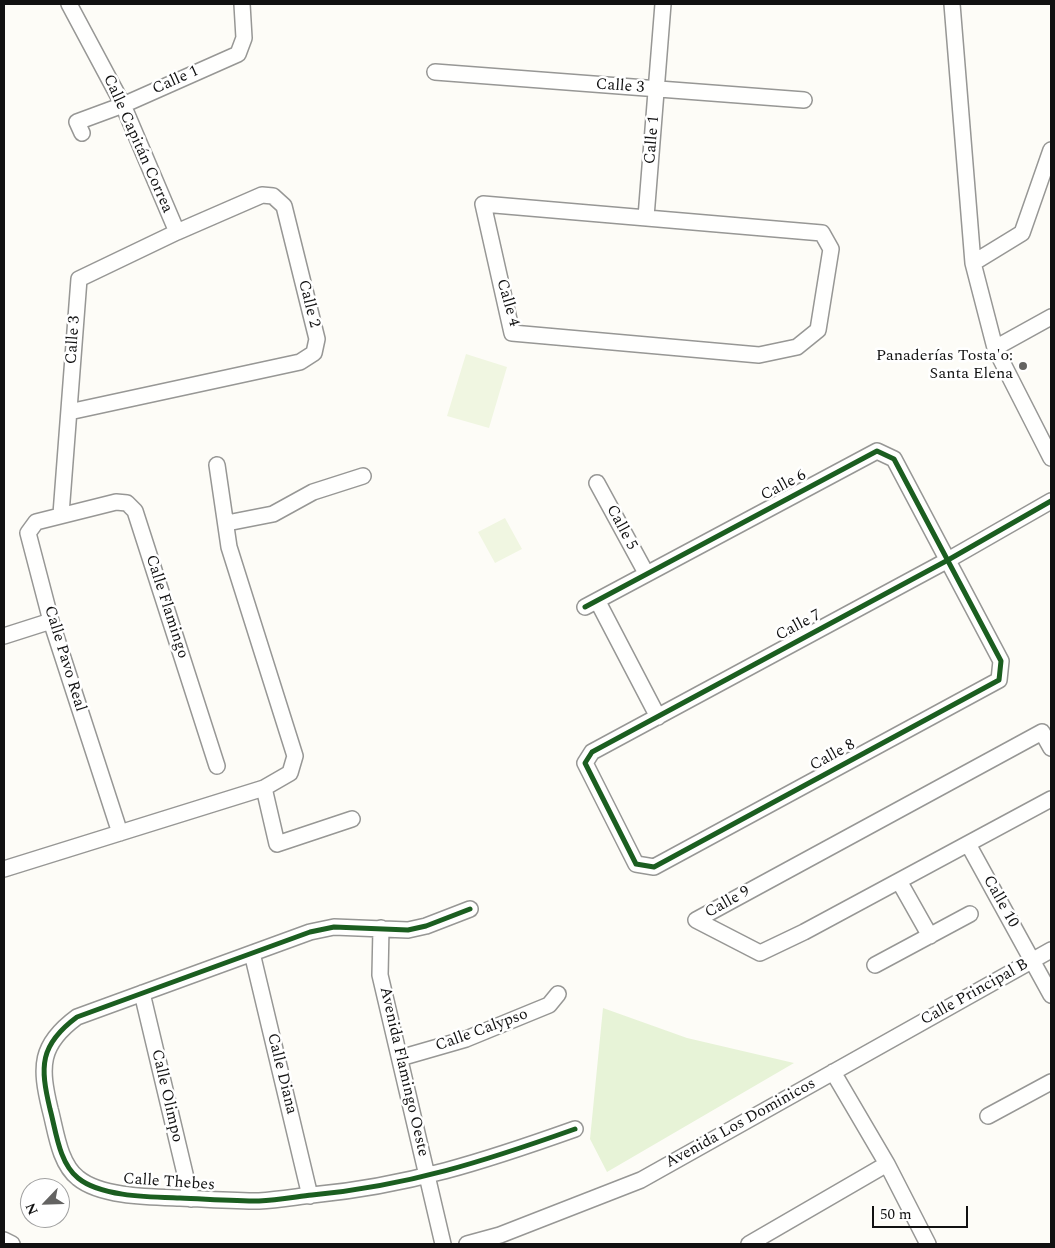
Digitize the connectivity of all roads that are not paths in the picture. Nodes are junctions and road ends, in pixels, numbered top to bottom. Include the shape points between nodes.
1 (69, 4) edge
2 (242, 4) edge
3 (663, 4) edge
4 (952, 4) edge
5 (435, 72) dead end
6 (657, 90) junction
7 (804, 100) dead end
8 (123, 105) junction
9 (82, 133) dead end
10 (1051, 150) edge
11 (646, 217) junction
12 (179, 231) junction
13 (973, 263) junction
14 (1051, 317) edge
15 (995, 348) junction
16 (68, 412) junction
17 (1051, 458) edge
18 (218, 465) dead end
19 (363, 476) dead end
20 (597, 483) dead end
21 (1051, 501) edge
22 (67, 513) junction
23 (227, 522) junction
24 (948, 560) junction
25 (646, 574) junction
26 (51, 621) junction
27 (4, 636) edge
28 (658, 717) junction
29 (1051, 748) edge
30 (217, 766) dead end
31 (597, 787) joint
32 (264, 788) junction
33 (1051, 799) edge
34 (352, 819) dead end
35 (120, 833) junction
36 (968, 844) junction
37 (4, 870) edge
38 (899, 881) junction
39 (470, 908) dead end
40 (970, 914) dead end
41 (381, 928) junction
42 (930, 936) junction
43 (1051, 950) edge
44 (252, 953) junction
45 (1032, 960) junction
46 (875, 966) dead end
47 (142, 993) junction
48 (558, 994) dead end
49 (1051, 995) edge
50 (400, 1058) junction
51 (833, 1072) junction
52 (1051, 1082) edge
53 (988, 1116) dead end
54 (575, 1129) dead end
55 (887, 1164) junction
56 (428, 1176) junction
57 (310, 1196) junction
58 (191, 1198) junction
59 (4, 1240) edge
60 (12, 1244) edge
61 (443, 1244) edge
62 (467, 1244) edge
63 (749, 1244) edge
64 (928, 1244) edge

1 - 8 street, Calle Capitán Correa
2 - 8 street, Calle 1 via 244,38 238,54
3 - 6 street, Calle 1
4 - 13 street
5 - 6 street, Calle 3
6 - 7 street, Calle 3
6 - 11 street, Calle 1
8 - 9 street, Calle 1 via 77,122
8 - 12 street, Calle Capitán Correa
10 - 13 street via 1022,234
11 - 11 street, Calle 4 via 483,204 512,333 759,355 797,347 818,330 831,250 822,232
12 - 16 street, Calle 3 via 79,279
12 - 16 street, Calle 2 via 262,195 273,196 284,206 317,339 314,353 300,362
13 - 15 street
14 - 15 street
15 - 17 street
16 - 22 street, Calle 3
18 - 23 street
19 - 23 street via 313,492 273,514
20 - 25 street, Calle 5
21 - 24 street, Calle 7
22 - 26 street, Calle Pavo Real via 36,522 28,533
22 - 30 street, Calle Flamingo via 116,502 127,503 135,511
23 - 32 street via 229,547 237,575 295,756 290,773
24 - 25 street, Calle 6 via 894,460 877,451
24 - 28 street, Calle 7
24 - 31 street, Calle 8 via 1001,661 999,680 654,867 636,864
25 - 28 street, Calle 6 via 592,604
26 - 27 street
26 - 35 street, Calle Pavo Real
28 - 31 street, Calle 7 via 592,752 585,763
29 - 38 street, Calle 9 via 1042,732 696,920 760,952
32 - 34 street via 276,844
32 - 35 street
33 - 36 street, Calle 9
35 - 37 street
36 - 38 street, Calle 9
36 - 45 street, Calle 10
38 - 42 street
39 - 41 street, Calle Thebes via 426,926 408,930
40 - 42 street
41 - 44 street, Calle Thebes via 334,927
41 - 50 street, Avenida Flamingo Oeste via 380,975
42 - 46 street
43 - 45 street, Calle Principal B
44 - 47 street, Calle Thebes
44 - 57 street, Calle Diana
45 - 49 street, Calle 10
45 - 51 street, Calle Principal B
47 - 58 street, Calle Olimpo
47 - 58 street, Calle Thebes via 77,1017 61,1028 50,1043 44,1059 43,1077 55,1128 66,1162 77,1178 94,1188 148,1197
48 - 50 street, Calle Calypso via 549,1006 466,1039
50 - 56 street, Avenida Flamingo Oeste
51 - 55 street, Avenida Los Dominicos
51 - 62 street, Avenida Los Dominicos via 641,1180 500,1235
52 - 53 street
54 - 56 street, Calle Thebes
55 - 63 street
55 - 64 street, Avenida Los Dominicos
56 - 57 street, Calle Thebes via 365,1190
56 - 61 street, Avenida Flamingo Oeste
57 - 58 street, Calle Thebes via 261,1201
59 - 60 street

